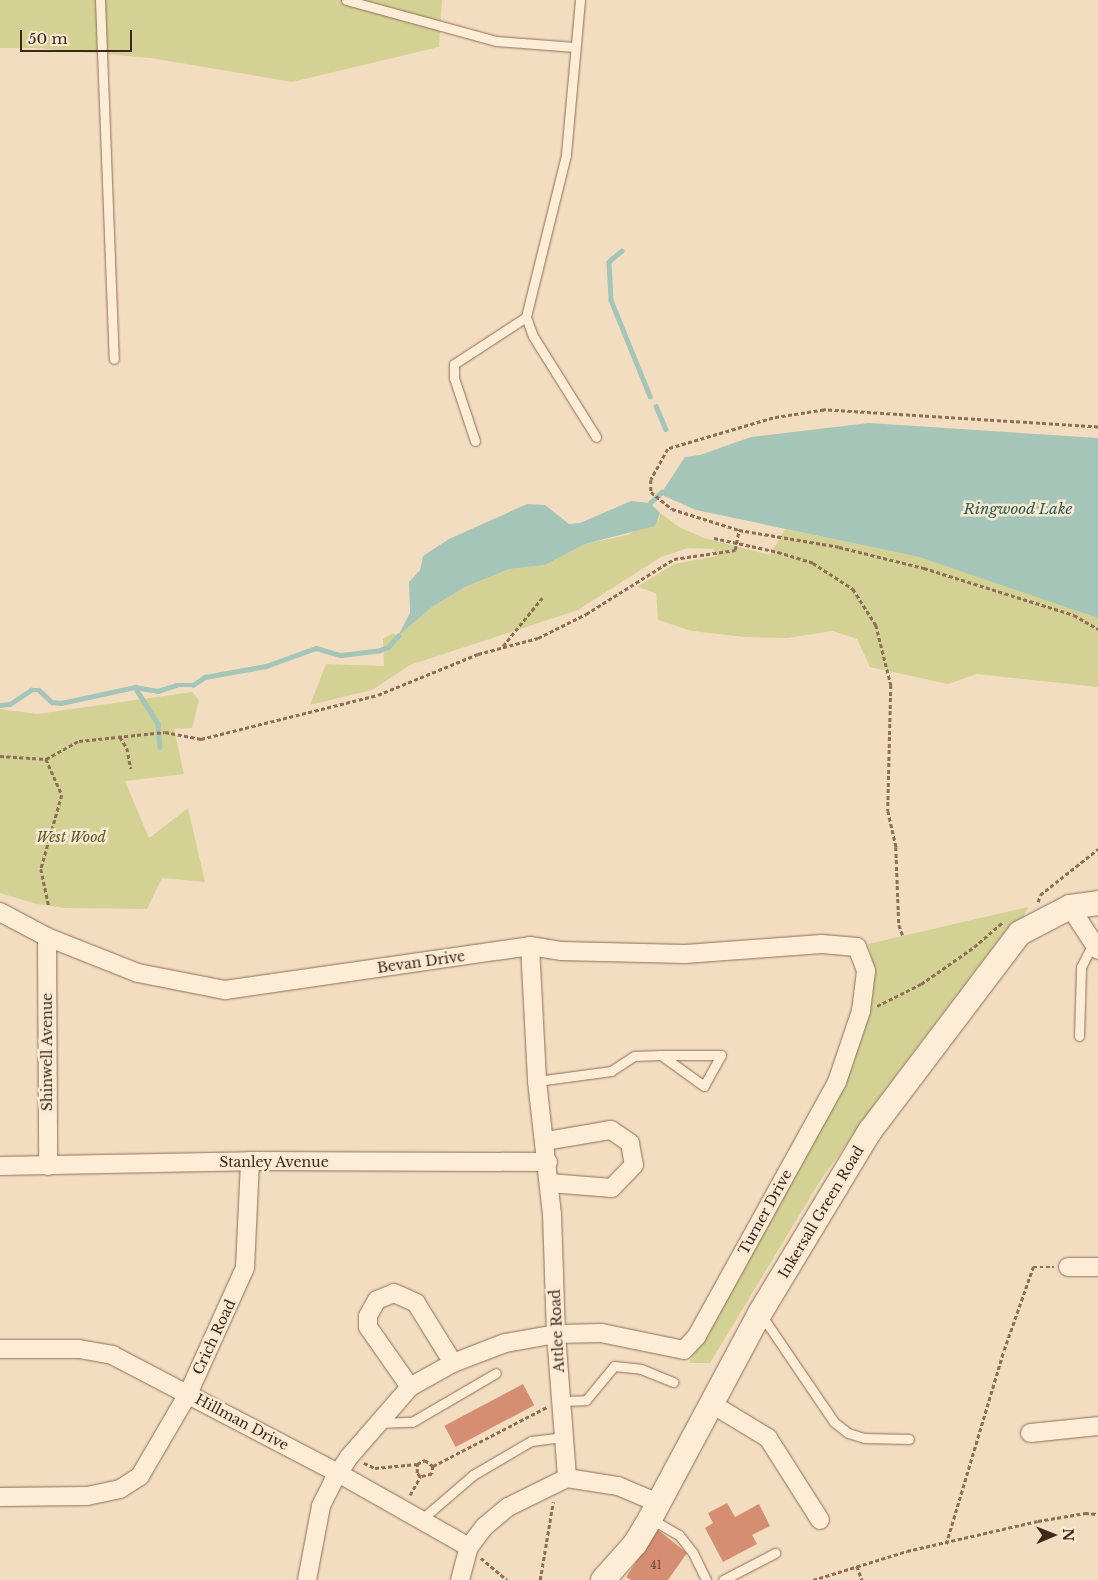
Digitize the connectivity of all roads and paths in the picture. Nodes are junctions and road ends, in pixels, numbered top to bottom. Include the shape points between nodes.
1 (100, 0) edge
2 (346, 0) edge
3 (580, 0) edge
4 (575, 47) junction
5 (526, 318) junction
6 (114, 359) dead end
7 (1098, 427) edge
8 (596, 437) dead end
9 (475, 440) dead end
10 (739, 530) junction
11 (714, 538) dead end
12 (736, 543) junction
13 (542, 598) dead end
14 (1098, 629) edge
15 (502, 648) junction
16 (120, 737) junction
17 (0, 756) edge
18 (46, 759) junction
19 (131, 769) dead end
20 (1098, 849) edge
21 (1098, 902) edge
22 (49, 906) dead end
23 (1070, 907) junction
24 (0, 912) edge
25 (1004, 921) dead end
26 (1038, 923) junction
27 (903, 936) dead end
28 (47, 937) junction
29 (530, 946) junction
30 (1096, 946) edge
31 (856, 947) joint
32 (861, 1010) junction
33 (1079, 1036) dead end
34 (660, 1055) junction
35 (537, 1080) junction
36 (546, 1142) junction
37 (250, 1161) junction
38 (548, 1162) junction
39 (0, 1166) edge
40 (48, 1166) junction
41 (549, 1183) junction
42 (1068, 1267) joint
43 (1098, 1267) edge
44 (760, 1313) junction
45 (556, 1334) junction
46 (0, 1349) edge
47 (453, 1364) junction
48 (496, 1373) dead end
49 (674, 1382) dead end
50 (410, 1387) junction
51 (188, 1394) junction
52 (562, 1401) joint
53 (712, 1404) junction
54 (378, 1423) junction
55 (1098, 1426) edge
56 (1030, 1433) dead end
57 (565, 1437) junction
58 (909, 1439) dead end
59 (349, 1457) junction
60 (417, 1464) junction
61 (433, 1466) junction
62 (338, 1473) junction
63 (420, 1477) junction
64 (561, 1481) junction
65 (0, 1497) edge
66 (402, 1508) junction
67 (654, 1511) junction
68 (1098, 1514) edge
69 (422, 1519) junction
70 (820, 1520) dead end
71 (946, 1544) junction
72 (469, 1547) junction
73 (775, 1553) dead end
74 (857, 1566) junction
75 (307, 1580) edge
76 (460, 1580) edge
77 (507, 1580) edge
78 (540, 1580) edge
79 (603, 1580) edge
80 (706, 1580) edge
81 (723, 1580) edge
82 (813, 1580) edge
83 (862, 1580) edge

1 - 6 lane
2 - 4 lane via 496,41
3 - 4 lane
4 - 5 lane via 566,155
5 - 8 lane via 533,336
5 - 9 lane via 454,364 454,378
7 - 10 path via 824,410 773,418 668,449 651,480 651,492 672,509
10 - 12 path
10 - 14 path via 839,547 924,568 1074,615
11 - 12 path
12 - 15 path via 735,550 674,559 586,614 538,638
12 - 27 path via 813,563 853,588 876,625 891,686 888,811 896,847 899,925
13 - 15 path
15 - 16 path via 442,667 378,695 311,714 201,739 165,732
16 - 18 path via 79,742
16 - 19 path via 127,748
17 - 18 path
18 - 22 path via 62,795 41,869
20 - 26 path via 1040,895 1032,920
21 - 23 street, Inkersall Green Road
23 - 26 street, Inkersall Green Road
23 - 30 street
24 - 28 street, Bevan Drive
25 - 32 path via 974,947 921,984 886,1004
26 - 44 street, Inkersall Green Road via 1020,933 870,1131
28 - 29 street, Bevan Drive via 138,972 225,990
28 - 40 street, Shinwell Avenue
29 - 31 street, Bevan Drive via 561,951 685,954 822,944
29 - 35 street, Attlee Road
30 - 33 lane via 1081,967
31 - 32 street, Turner Drive via 866,971
32 - 45 street, Turner Drive via 837,1082 697,1336 684,1350 601,1333
34 - 34 lane via 712,1055 721,1055 704,1086
34 - 35 lane via 634,1056 611,1070
35 - 36 street, Attlee Road
36 - 38 street, Attlee Road
36 - 41 street via 611,1130 630,1143 634,1165 612,1188
37 - 38 street, Stanley Avenue
37 - 40 street, Stanley Avenue
37 - 51 street, Crich Road via 245,1268
38 - 41 street, Attlee Road
39 - 40 street, Stanley Avenue
41 - 45 street, Attlee Road
42 - 43 street
42 - 71 path via 1033,1267 995,1378
44 - 53 street, Inkersall Green Road
44 - 58 lane via 834,1422 848,1433 864,1438
45 - 47 street via 505,1343
45 - 57 street, Attlee Road
46 - 51 street, Hillman Drive via 79,1349 112,1355
47 - 50 street
47 - 50 street via 416,1303 394,1293 377,1300 368,1316 368,1328
48 - 54 lane via 412,1422
49 - 52 lane via 641,1369 614,1366 586,1400
50 - 54 street
51 - 62 street, Hillman Drive
51 - 65 street, Crich Road via 140,1476 120,1489 87,1496
52 - 61 path
53 - 67 street, Inkersall Green Road
53 - 70 street via 768,1438
54 - 59 street
55 - 56 street
57 - 64 street, Attlee Road
57 - 69 lane via 531,1441 473,1475
59 - 60 path via 375,1468
59 - 62 street
60 - 61 path via 425,1460
60 - 63 path via 416,1473
61 - 63 path via 432,1474
62 - 66 street, Hillman Drive
62 - 75 street via 321,1506
63 - 66 path
64 - 67 street via 618,1486
64 - 72 street via 508,1507 484,1527
64 - 78 path
66 - 69 street, Hillman Drive
67 - 79 street, Inkersall Green Road via 635,1544
67 - 80 lane via 693,1553
68 - 71 path via 1038,1521
69 - 72 street, Hillman Drive
71 - 74 path
72 - 76 street
72 - 77 path
73 - 81 lane
74 - 82 path
74 - 83 path

